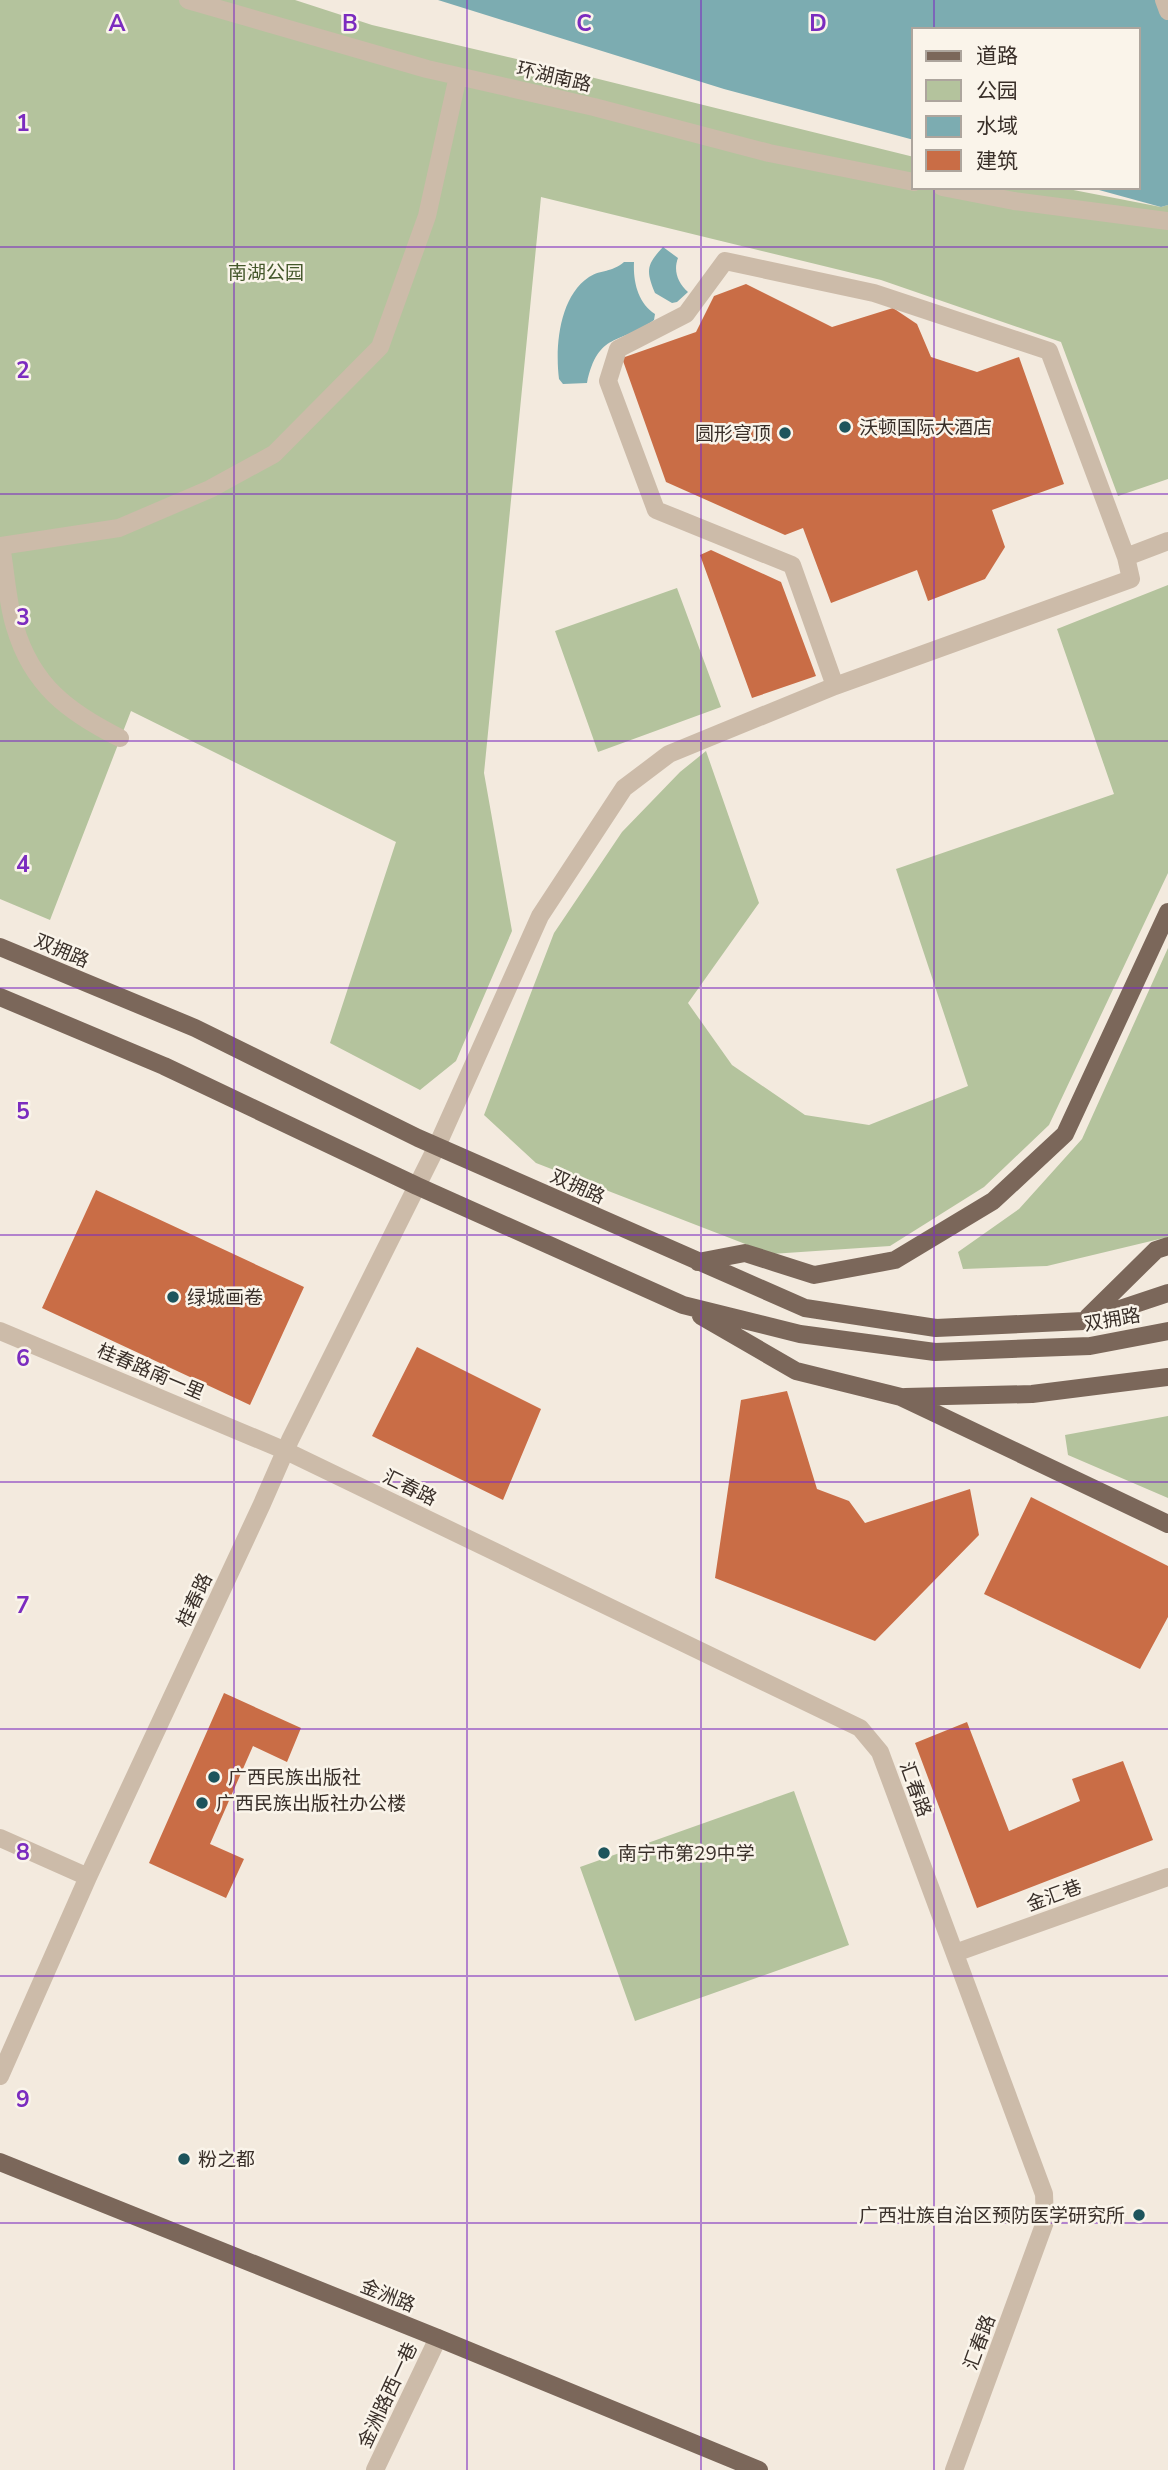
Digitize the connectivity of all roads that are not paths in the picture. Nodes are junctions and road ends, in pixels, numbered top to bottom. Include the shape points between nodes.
1 (187, 0) edge
2 (1164, 0) edge
3 (1168, 11) edge
4 (458, 76) junction
5 (912, 182) edge
6 (952, 189) edge
7 (1168, 221) edge
8 (1168, 541) edge
9 (0, 546) edge
10 (1126, 557) junction
11 (835, 686) junction
12 (120, 738) dead end
13 (1168, 912) edge
14 (0, 947) edge
15 (0, 998) edge
16 (437, 1146) junction
17 (416, 1186) junction
18 (1168, 1246) edge
19 (698, 1262) junction
20 (1168, 1293) edge
21 (683, 1305) junction
22 (1084, 1321) junction
23 (1168, 1331) edge
24 (2, 1336) edge
25 (1168, 1377) edge
26 (901, 1397) junction
27 (286, 1451) junction
28 (1168, 1524) edge
29 (0, 1838) edge
30 (88, 1877) junction
31 (1168, 1877) edge
32 (955, 1953) junction
33 (0, 2076) edge
34 (0, 2162) edge
35 (438, 2338) junction
36 (375, 2470) edge
37 (759, 2470) edge
38 (954, 2470) edge

1 - 4 street, 环湖南路
2 - 3 street
4 - 5 street, 环湖南路 via 769,153
4 - 9 street via 427,216 380,347 274,454 210,489 119,528
6 - 7 street
8 - 10 street
9 - 12 street via 14,626 31,668 61,703
10 - 11 street, 桂春路 via 1131,579
10 - 11 street via 1049,351 874,293 725,261 686,314 618,349 608,381 656,510 792,565
11 - 16 street, 桂春路 via 669,754 624,789 540,916
13 - 19 main road via 1065,1134 993,1200 895,1260 814,1275 745,1253
14 - 16 main road, 双拥路 via 195,1028
15 - 17 main road, 双拥路 via 164,1066
16 - 17 street, 桂春路
16 - 19 main road, 双拥路
17 - 21 main road, 双拥路
17 - 27 street, 桂春路
18 - 22 main road via 1156,1250
19 - 22 main road, 双拥路 via 805,1308 857,1316 936,1328
20 - 22 main road, 双拥路
21 - 23 main road, 双拥路 via 800,1334 934,1352 1090,1346
21 - 26 main road via 796,1371
24 - 27 street, 桂春路南一里
25 - 26 main road via 1032,1394
26 - 28 main road
27 - 30 street, 桂春路
27 - 32 street, 汇春路 via 860,1728 880,1752
29 - 30 street
30 - 33 street, 桂春路
31 - 32 street, 金汇巷
32 - 38 street, 汇春路 via 1044,2194 1045,2222
34 - 35 main road, 金洲路
35 - 36 street, 金洲路西一巷
35 - 37 main road, 金洲路

